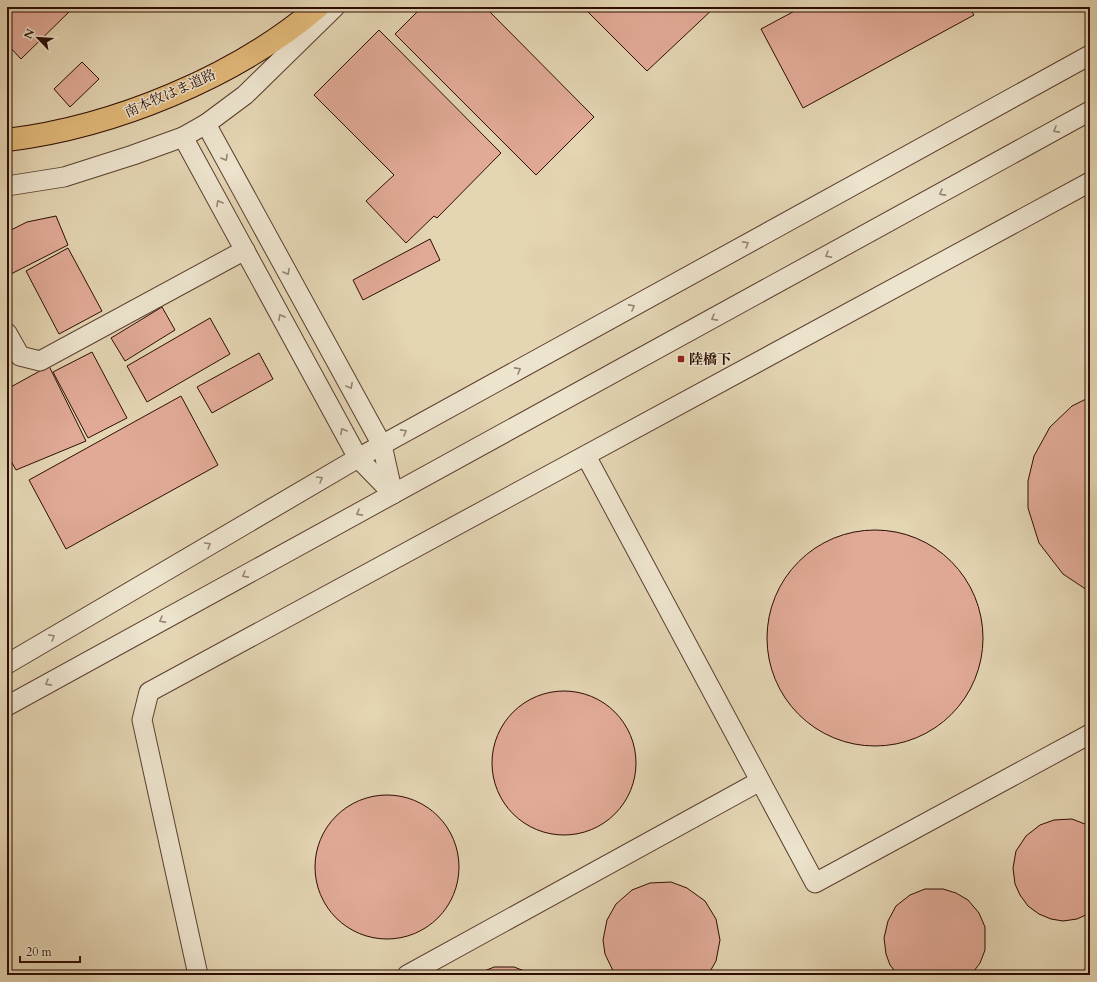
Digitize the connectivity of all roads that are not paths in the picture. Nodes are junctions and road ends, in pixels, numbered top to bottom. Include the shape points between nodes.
1 (306, 7) edge
2 (318, 7) edge
3 (335, 7) edge
4 (1090, 55) edge
5 (1090, 111) edge
6 (206, 124) junction
7 (7, 132) edge
8 (183, 137) junction
9 (7, 140) edge
10 (1090, 182) edge
11 (7, 186) edge
12 (245, 250) junction
13 (7, 333) edge
14 (382, 445) junction
15 (586, 456) junction
16 (358, 458) junction
17 (393, 494) junction
18 (7, 664) edge
19 (7, 706) edge
20 (1090, 734) edge
21 (760, 781) junction
22 (198, 975) edge
23 (407, 975) edge

1 - 7 highway, 南本牧はま道路 via 256,43 158,92 86,117
2 - 9 highway, 南本牧はま道路 via 260,50 160,100 88,125
3 - 6 street via 244,95
14 -> 4 street
5 -> 17 street
6 - 8 street
6 -> 14 street
8 - 11 street via 64,177
12 -> 8 street
10 - 15 street
12 - 13 street via 40,361 20,356
16 -> 12 street
14 - 16 street
14 - 17 street
15 - 21 street
15 - 22 street via 149,692 142,720
16 - 17 street
18 -> 16 street
17 -> 19 street
20 - 21 street via 816,883
21 - 23 street

